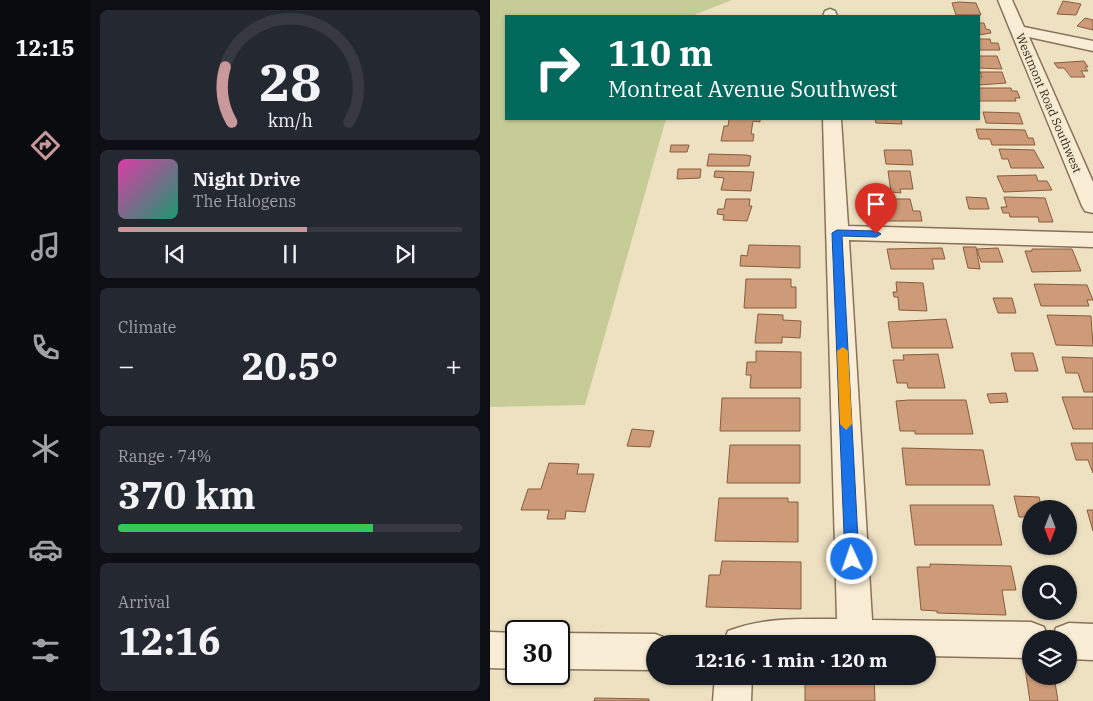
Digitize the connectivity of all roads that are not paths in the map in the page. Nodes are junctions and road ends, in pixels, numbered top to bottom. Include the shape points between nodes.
1 (1005, 0) edge
2 (1018, 31) junction
3 (1093, 46) edge
4 (832, 120) edge
5 (1093, 206) edge
6 (837, 233) junction
7 (1093, 240) edge
8 (855, 635) edge
9 (936, 638) edge
10 (1022, 640) edge
11 (1077, 641) edge
12 (1093, 642) edge
13 (490, 650) edge
14 (505, 650) edge
15 (570, 651) edge
16 (646, 652) edge
17 (733, 685) edge
18 (732, 701) edge

1 - 2 street, Westmont Road Southwest
2 - 3 street
2 - 5 street, Westmont Road Southwest
4 - 6 street
6 - 7 street
6 - 8 street
9 - 10 street
11 - 12 street
13 - 14 street
15 - 16 street
17 - 18 street

